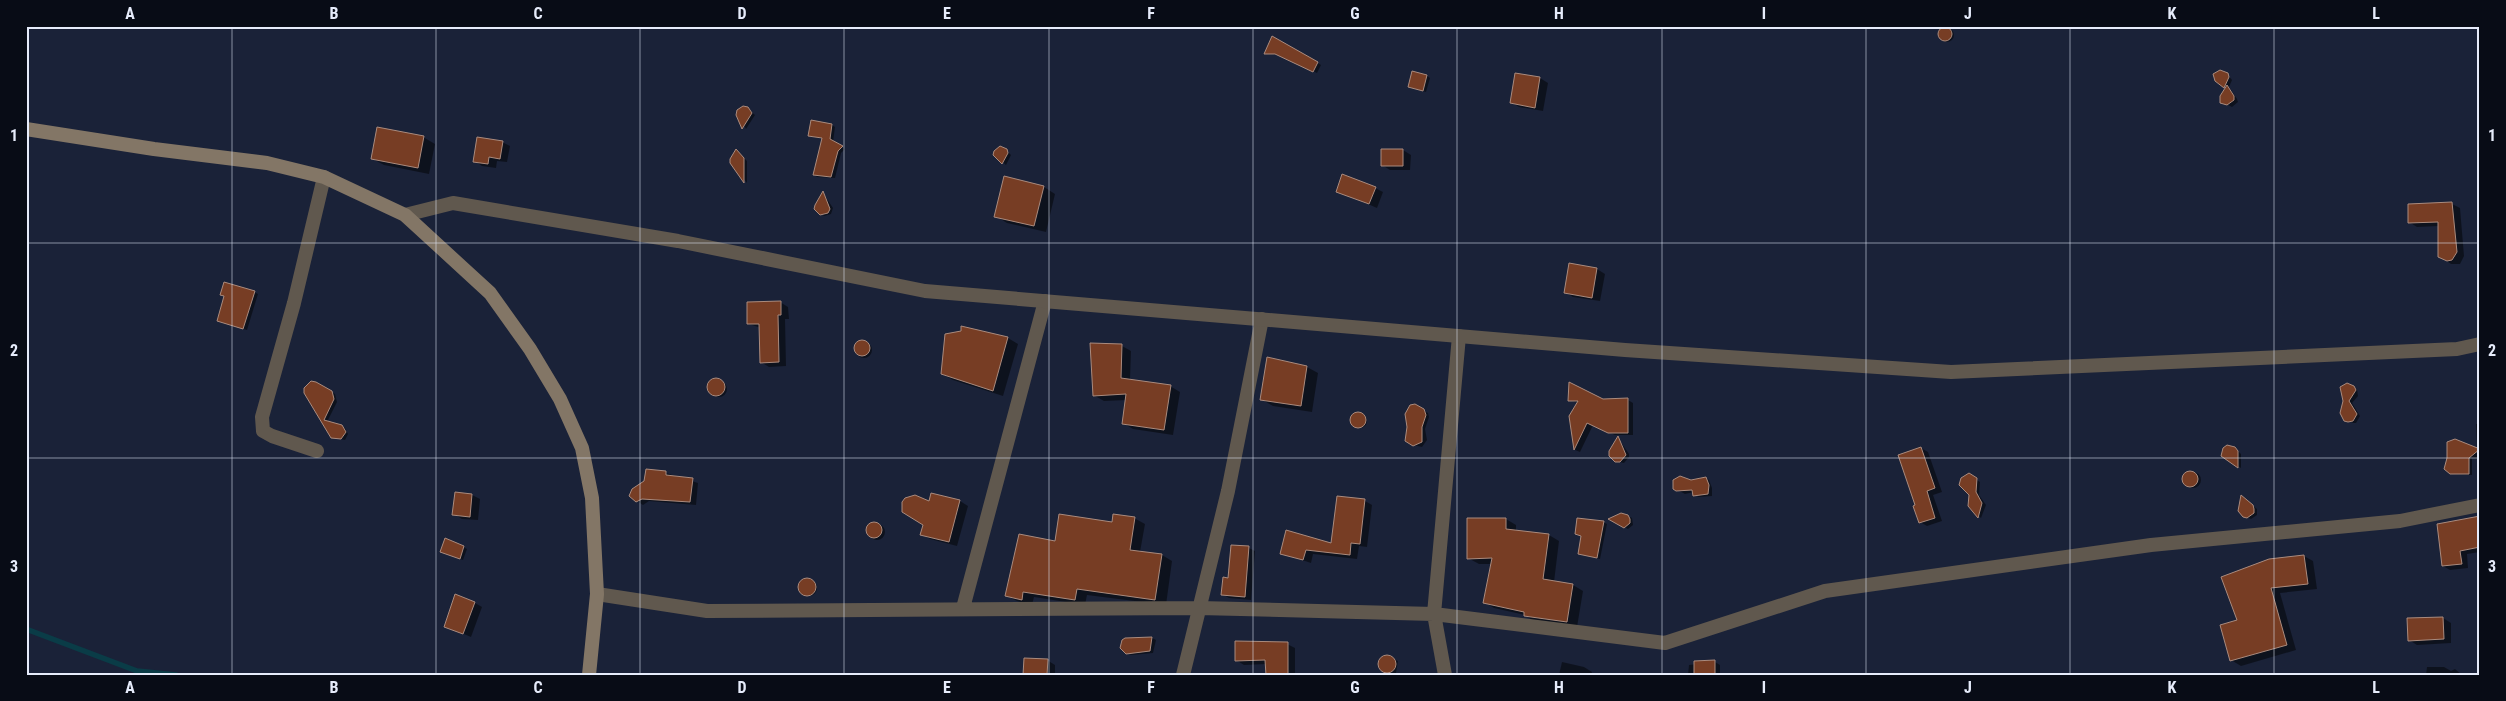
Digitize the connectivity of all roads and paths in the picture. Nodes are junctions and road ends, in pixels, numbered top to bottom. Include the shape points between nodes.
1 (26, 129) edge
2 (324, 176) junction
3 (405, 215) junction
4 (1045, 301) junction
5 (1262, 319) junction
6 (1459, 336) junction
7 (2480, 344) edge
8 (317, 451) dead end
9 (2480, 505) edge
10 (597, 594) junction
11 (963, 608) junction
12 (1199, 608) junction
13 (1434, 614) junction
14 (589, 675) edge
15 (1182, 675) edge
16 (1445, 675) edge

1 - 2 main road via 267,163
2 - 3 main road
2 - 8 street via 294,303 262,417 263,431
3 - 4 street via 453,203 678,241 925,291
3 - 10 main road via 490,293 560,398 582,448 592,498
4 - 5 street
4 - 11 street
5 - 6 street
5 - 12 street via 1228,491
6 - 7 street via 1951,372 2457,349
6 - 13 street
9 - 13 street via 2400,521 2151,545 1825,591 1665,643
10 - 11 street via 707,612
10 - 14 main road
11 - 12 street
12 - 13 street
12 - 15 street
13 - 16 street

